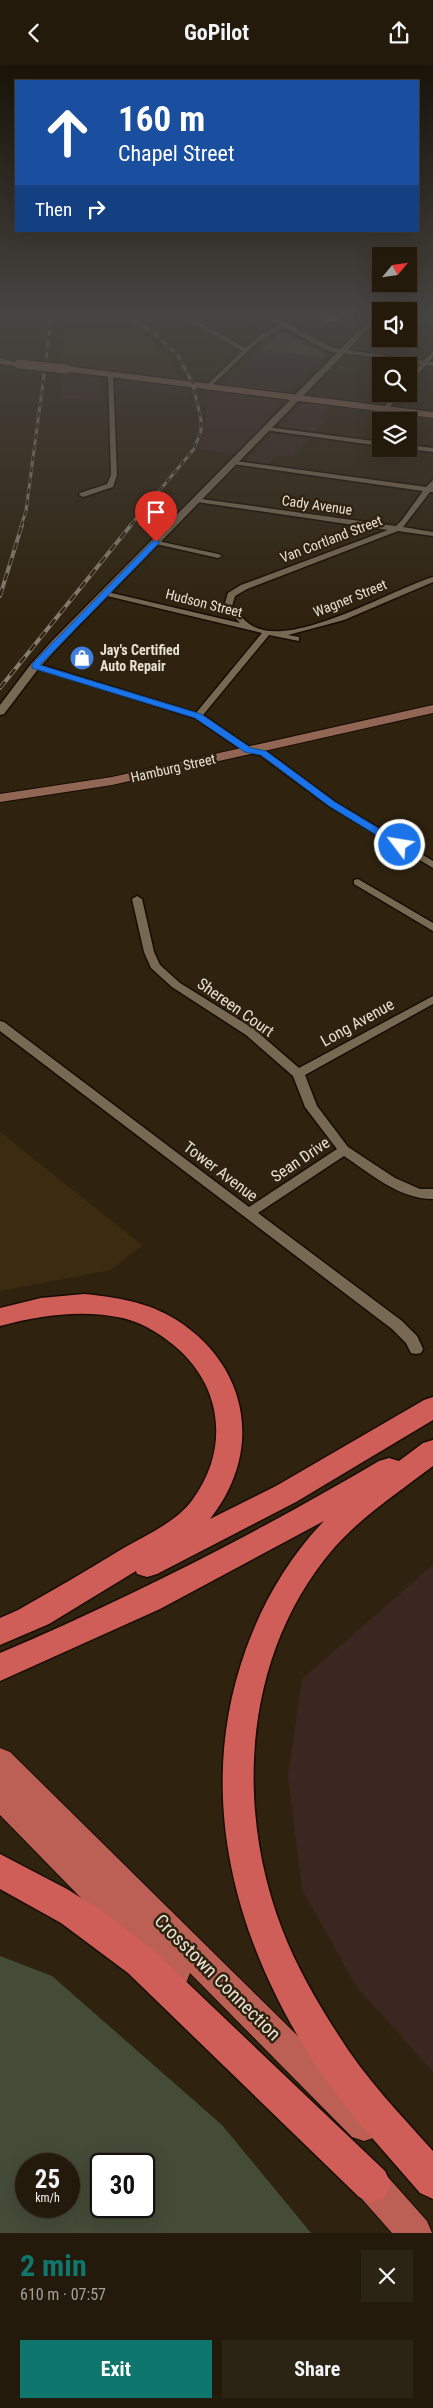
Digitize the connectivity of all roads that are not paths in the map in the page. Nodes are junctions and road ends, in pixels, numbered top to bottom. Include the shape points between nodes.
1 (112, 415) edge
2 (280, 415) edge
3 (267, 429) junction
4 (372, 442) edge
5 (417, 448) edge
6 (433, 450) edge
7 (235, 463) junction
8 (433, 482) edge
9 (431, 489) edge
10 (83, 495) dead end
11 (197, 500) junction
12 (397, 529) junction
13 (406, 531) junction
14 (433, 534) edge
15 (156, 542) junction
16 (433, 543) edge
17 (218, 556) dead end
18 (433, 579) edge
19 (106, 593) junction
20 (228, 606) junction
21 (206, 617) junction
22 (249, 628) junction
23 (271, 633) junction
24 (296, 639) dead end
25 (35, 666) junction
26 (433, 709) edge
27 (0, 712) edge
28 (198, 716) junction
29 (248, 750) junction
30 (202, 762) junction
31 (0, 798) edge
32 (0, 805) edge
33 (433, 865) edge
34 (358, 882) dead end
35 (137, 899) dead end
36 (433, 928) edge
37 (433, 999) edge
38 (0, 1025) edge
39 (298, 1074) junction
40 (344, 1149) junction
41 (433, 1194) edge
42 (249, 1213) junction
43 (0, 1317) edge
44 (416, 1349) dead end
45 (433, 1407) edge
46 (433, 1442) edge
47 (433, 1451) edge
48 (13, 1626) edge
49 (0, 1667) edge
50 (0, 1761) edge
51 (0, 1795) edge
52 (0, 1871) edge
53 (433, 2181) edge
54 (372, 2184) junction
55 (433, 2196) edge
56 (414, 2233) edge

1 - 10 street via 114,475 110,485
2 - 3 street
3 - 4 street
3 - 7 street
5 - 6 street
7 - 9 street
7 - 11 street
8 - 9 street, Van Cortland Street
9 - 12 street, Van Cortland Street
11 - 12 street, Cady Avenue
11 - 15 street
12 - 13 street, Cady Avenue
12 - 20 street, Van Cortland Street via 244,587 230,595
13 - 14 street, Cady Avenue
13 - 16 street
15 - 17 street
15 - 19 street
18 - 23 street, Wagner Street via 332,622 308,630
19 - 21 street, Hudson Street
19 - 25 street
20 - 21 street, Van Cortland Street
20 - 22 street
21 - 22 street, Hudson Street
22 - 23 street, Hudson Street
23 - 24 street, Hudson Street
23 - 28 street
25 - 27 street
25 - 28 street
26 - 29 main road, Hamburg Street
28 - 29 street
29 - 30 main road, Hamburg Street
29 - 33 street via 263,753 332,804
30 - 31 main road, Hamburg Street via 112,781
30 - 32 main road via 194,770 138,783
34 - 36 street
35 - 39 street, Shereen Court via 155,966 176,985 250,1032
37 - 39 street, Long Avenue
38 - 42 street, Tower Avenue
39 - 40 street, Shereen Court via 311,1107
40 - 41 street, Shereen Court via 390,1181 418,1194
40 - 42 street, Sean Drive
42 - 44 street, Tower Avenue via 398,1325
43 - 48 highway via 44,1306 85,1304 125,1309 164,1324 195,1347 218,1377 227,1402 231,1429 230,1446 220,1479 201,1510 188,1523
45 - 48 highway via 344,1461 234,1521 95,1590
46 - 49 highway via 227,1559 110,1618
47 - 53 highway via 342,1522 291,1583 263,1636 253,1664 242,1719 238,1779 248,1869 264,1927 280,1964 329,2052
50 - 55 highway, Crosstown Connection
51 - 54 highway, Crosstown Connection via 204,2001
52 - 54 highway via 68,1907 140,1961
54 - 56 highway, Crosstown Connection

